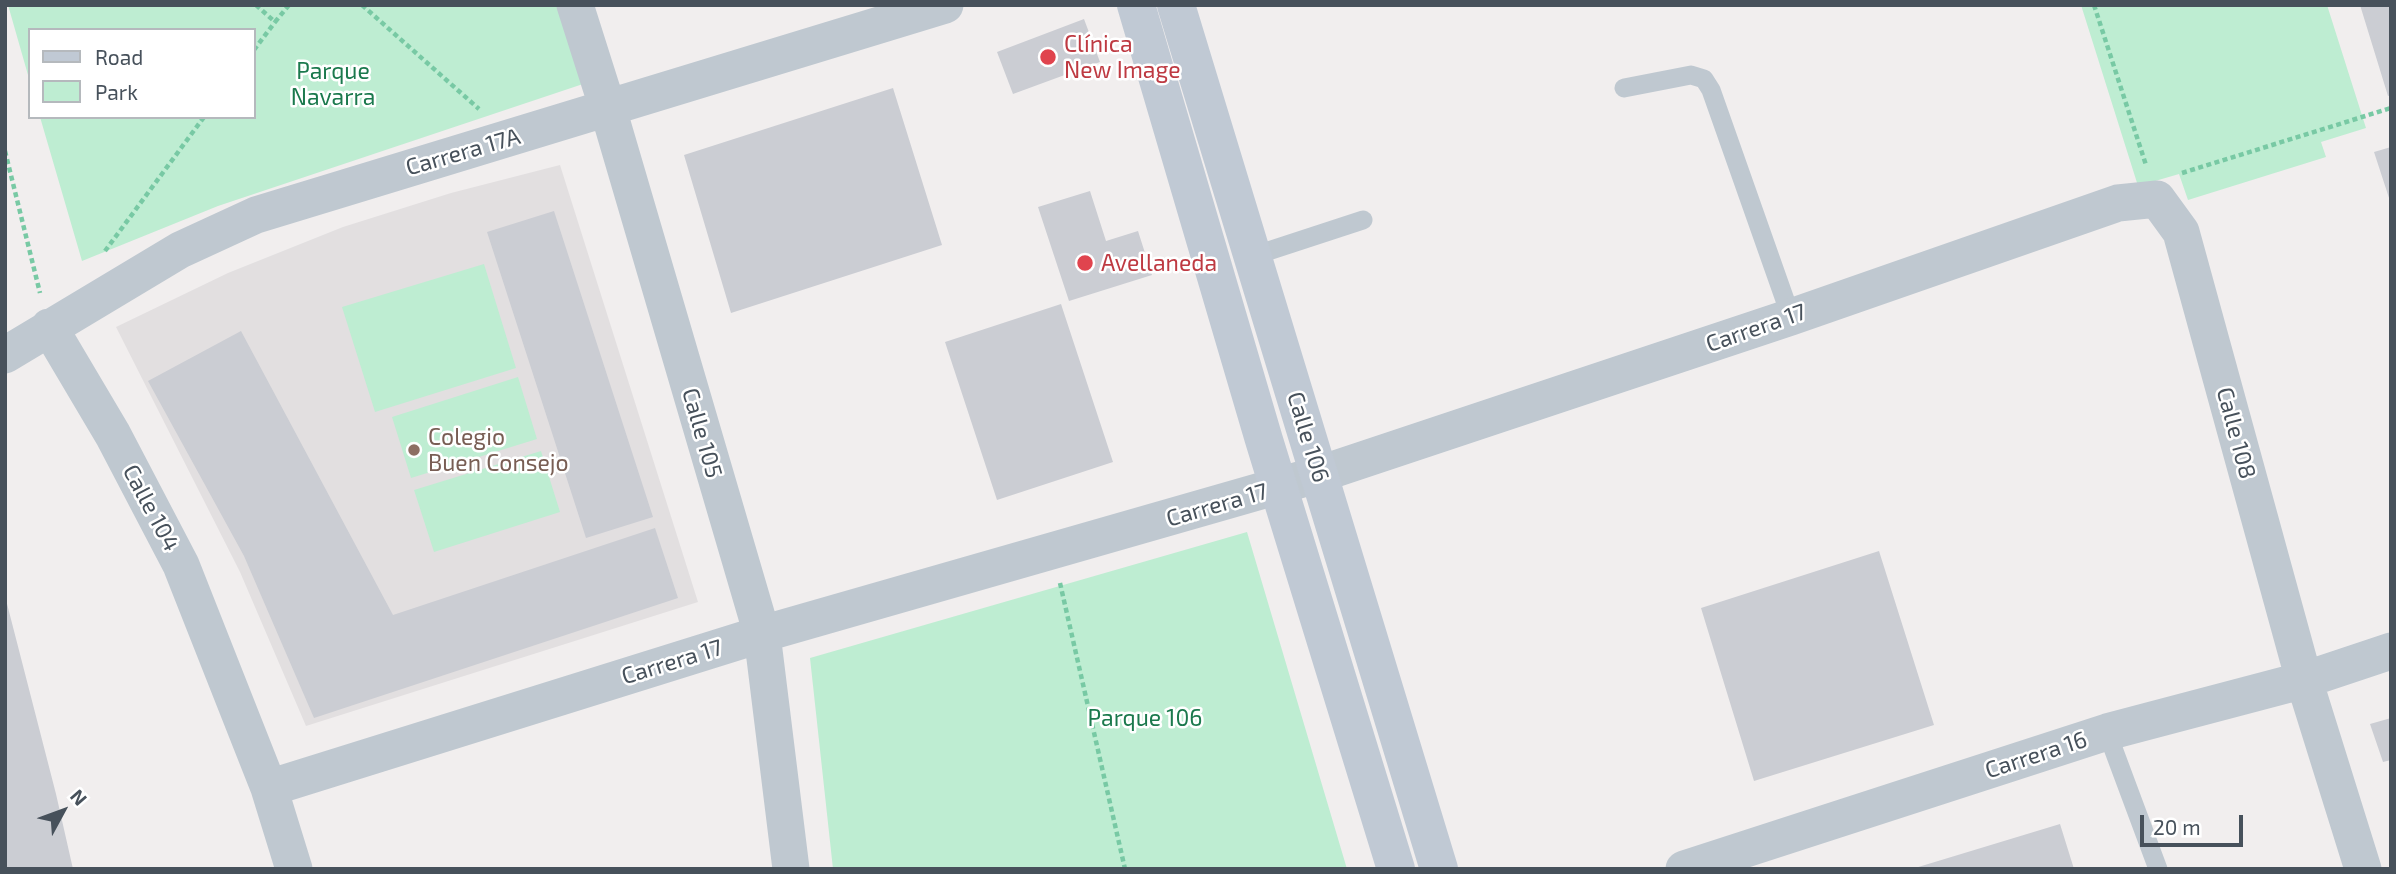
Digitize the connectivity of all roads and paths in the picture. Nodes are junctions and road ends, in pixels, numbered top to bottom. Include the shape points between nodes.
1 (256, 5) edge
2 (289, 5) edge
3 (362, 5) edge
4 (575, 5) edge
5 (945, 5) edge
6 (1136, 5) edge
7 (1176, 5) edge
8 (2094, 5) edge
9 (275, 22) junction
10 (256, 47) edge
11 (1624, 88) dead end
12 (2391, 108) edge
13 (608, 109) junction
14 (203, 119) edge
15 (512, 138) junction
16 (5, 151) edge
17 (2157, 199) junction
18 (1363, 220) dead end
19 (1253, 256) junction
20 (98, 261) dead end
21 (1791, 317) junction
22 (49, 327) junction
23 (5, 355) edge
24 (1320, 474) junction
25 (1278, 487) junction
26 (1059, 578) dead end
27 (762, 634) junction
28 (2391, 651) edge
29 (2304, 680) junction
30 (2107, 732) junction
31 (269, 788) junction
32 (294, 869) edge
33 (791, 869) edge
34 (1125, 869) edge
35 (1396, 869) edge
36 (1439, 869) edge
37 (1684, 869) edge
38 (2158, 869) edge
39 (2363, 869) edge

1 - 9 path
2 - 9 path
3 - 15 path
4 - 13 street, Calle 105
5 - 13 street, Carrera 17A
6 - 25 main road, Calle 106
7 - 19 main road, Calle 106
8 - 17 path
9 - 10 path
11 - 21 lane via 1691,75 1704,79
12 - 17 path via 2179,174
13 - 15 street, Carrera 17A
13 - 27 street, Calle 105
14 - 20 path
15 - 22 street, Carrera 17A via 256,215 180,250
16 - 22 path
17 - 21 street, Carrera 17 via 2118,204
17 - 29 street, Calle 108 via 2181,232
18 - 19 lane
19 - 24 main road, Calle 106
21 - 24 street, Carrera 17
22 - 23 street, Carrera 17A
22 - 31 street, Calle 104 via 113,435 181,565
24 - 25 street, Carrera 17
24 - 36 main road, Calle 106
25 - 27 street, Carrera 17
25 - 35 main road, Calle 106
26 - 34 path
27 - 31 street, Carrera 17
27 - 33 street, Calle 105
28 - 29 street, Carrera 16
29 - 30 street, Carrera 16
29 - 39 street, Calle 108
30 - 37 street, Carrera 16
30 - 38 lane
31 - 32 street, Calle 104

